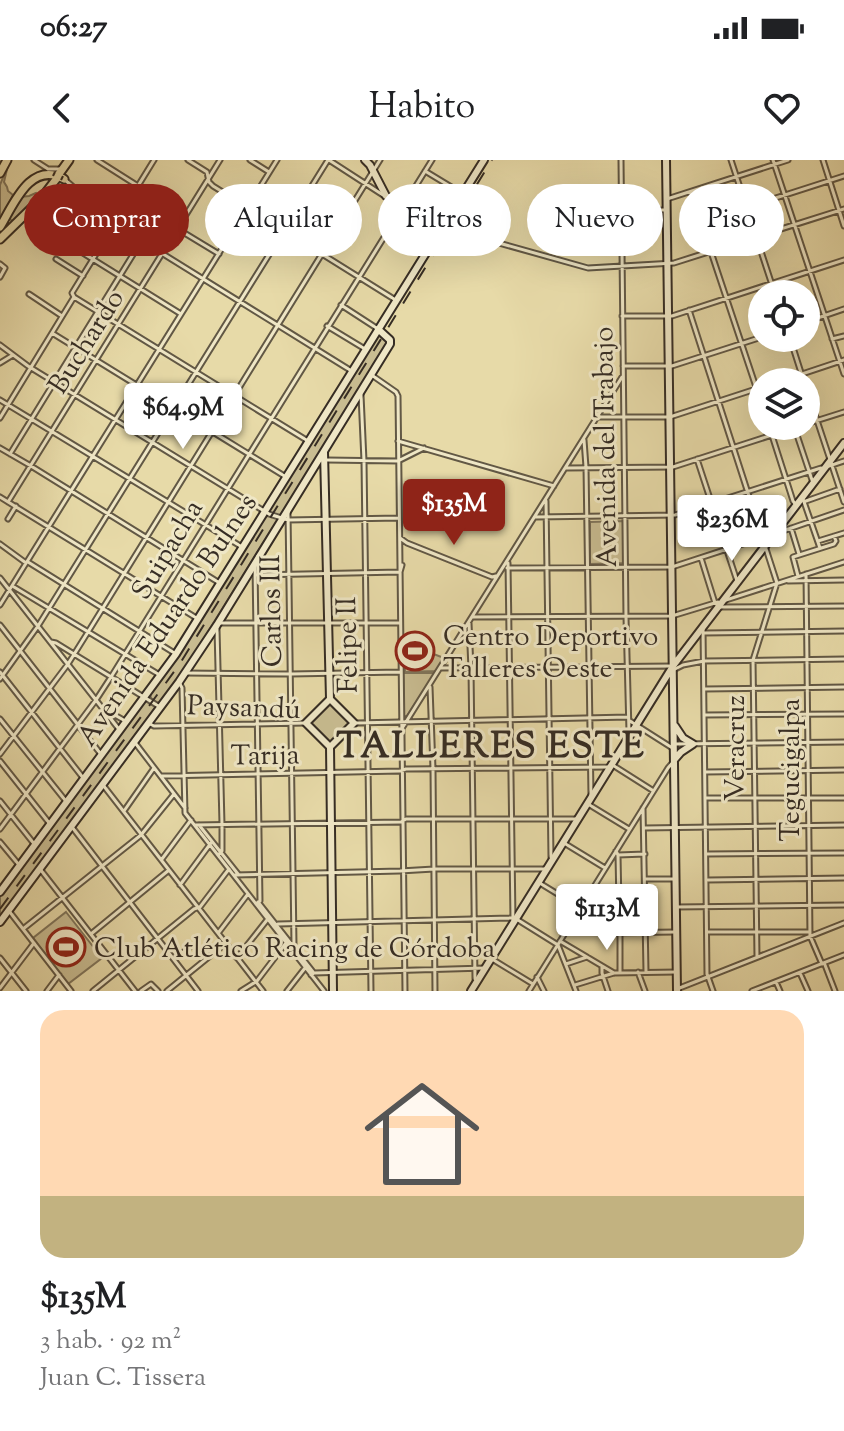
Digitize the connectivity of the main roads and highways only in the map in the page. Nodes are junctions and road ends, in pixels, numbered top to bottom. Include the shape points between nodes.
1 (7, 160) edge
2 (69, 160) edge
3 (367, 160) edge
4 (484, 160) edge
5 (666, 160) edge
6 (0, 173) edge
7 (60, 175) junction
8 (380, 184) edge
9 (469, 184) edge
10 (7, 214) junction
11 (15, 224) junction
12 (0, 227) edge
13 (0, 239) edge
14 (424, 256) edge
15 (378, 329) junction
16 (844, 443) edge
17 (323, 457) junction
18 (673, 668) junction
19 (330, 699) junction
20 (675, 726) junction
21 (330, 747) junction
22 (674, 760) junction
23 (1, 887) edge
24 (0, 922) edge
25 (677, 990) edge
26 (333, 991) edge
27 (471, 991) edge

1 - 6 main road
2 - 7 main road
3 - 8 main road
4 - 9 main road, Avenida Eduardo Bulnes
5 - 18 main road
7 - 10 main road via 46,173 29,181
7 - 11 main road
10 - 11 main road
10 - 12 main road
11 - 13 main road
14 - 15 main road, Avenida Eduardo Bulnes
15 - 17 main road via 391,342
15 - 23 main road, Avenida Eduardo Bulnes via 176,654
16 - 18 main road
17 - 19 main road
17 - 24 main road via 179,682
18 - 20 main road
18 - 27 main road
19 - 21 main road, Paysandú via 354,723
19 - 21 main road, Paysandú via 306,723
20 - 22 main road
20 - 22 main road via 693,744
21 - 26 main road
22 - 25 main road

